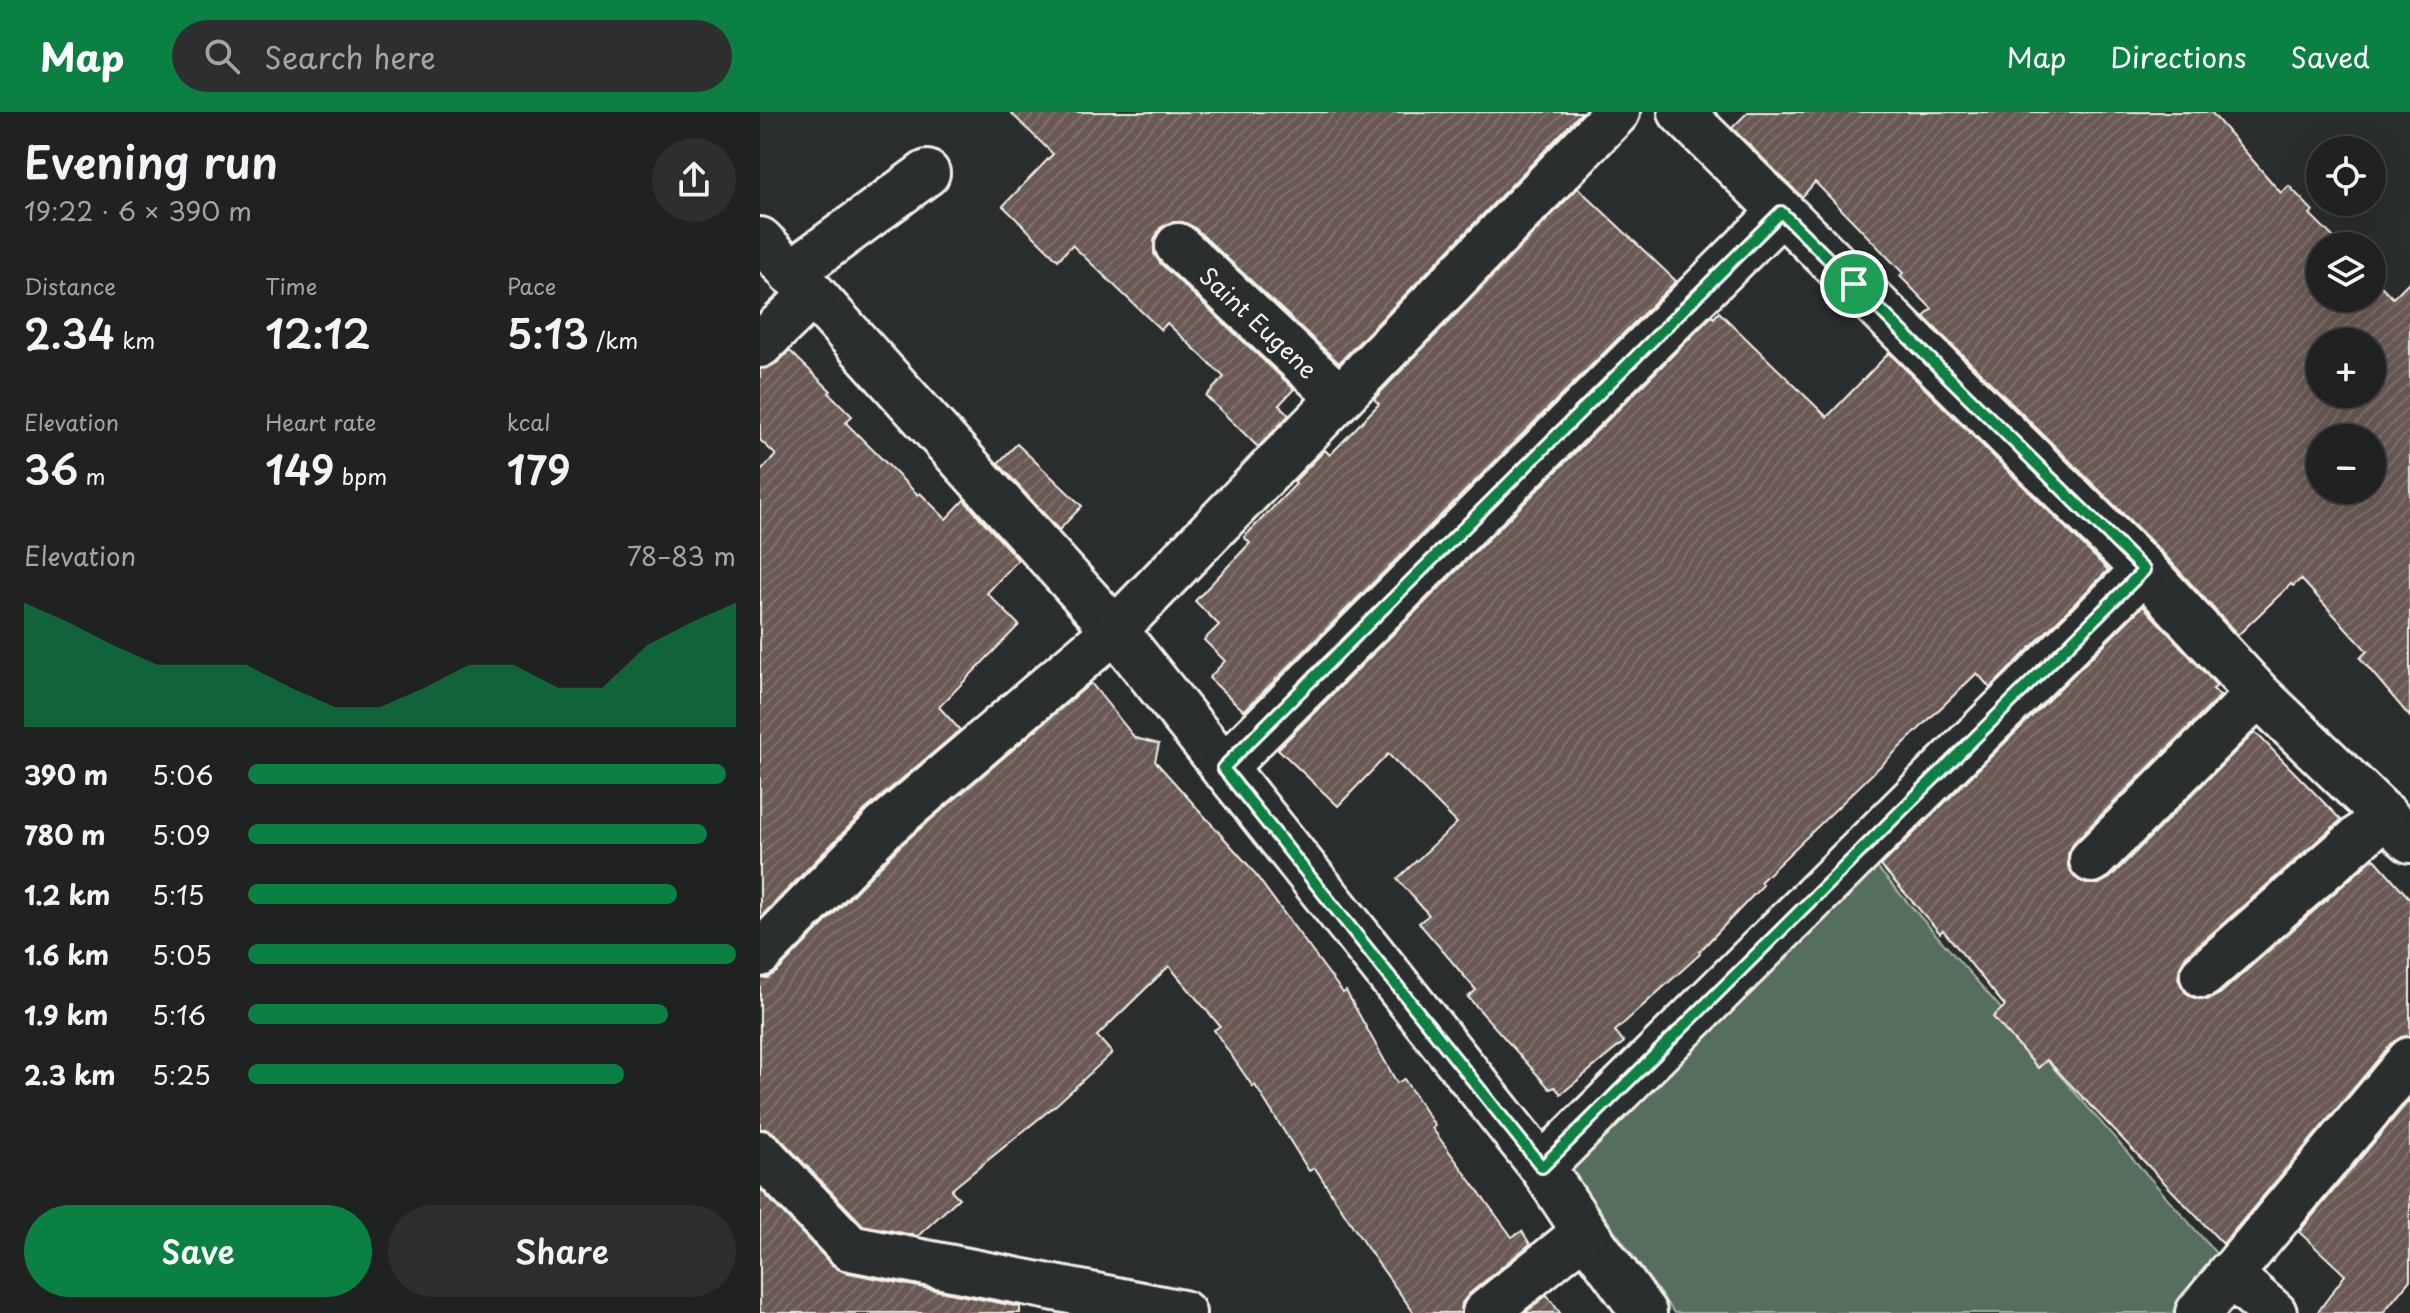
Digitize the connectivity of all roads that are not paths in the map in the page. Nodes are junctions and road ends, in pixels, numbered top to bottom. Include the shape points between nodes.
1 (1617, 112) edge
2 (1681, 112) edge
3 (927, 173) dead end
4 (1781, 212) junction
5 (760, 240) edge
6 (1178, 246) dead end
7 (802, 284) junction
8 (760, 345) edge
9 (1339, 397) junction
10 (2144, 570) junction
11 (1115, 630) junction
12 (2258, 694) junction
13 (1223, 768) junction
14 (2398, 828) edge
15 (2092, 860) dead end
16 (760, 954) edge
17 (2203, 975) dead end
18 (2410, 1060) edge
19 (760, 1153) edge
20 (1542, 1167) junction
21 (1585, 1232) junction
22 (2229, 1274) junction
23 (1172, 1312) edge
24 (1485, 1313) edge
25 (1644, 1313) edge
26 (2198, 1313) edge
27 (2274, 1313) edge

1 - 9 street
2 - 4 street
3 - 7 street
4 - 10 street
4 - 13 street
5 - 7 street
6 - 9 street, Saint Eugene
7 - 8 street
7 - 11 street
9 - 11 street
10 - 12 street
10 - 20 street
11 - 13 street
11 - 16 street via 883,828
12 - 14 street
12 - 15 street
13 - 20 street
14 - 17 street
18 - 22 street
19 - 23 street via 850,1248
20 - 21 street
21 - 24 street
21 - 25 street
22 - 26 street
22 - 27 street

